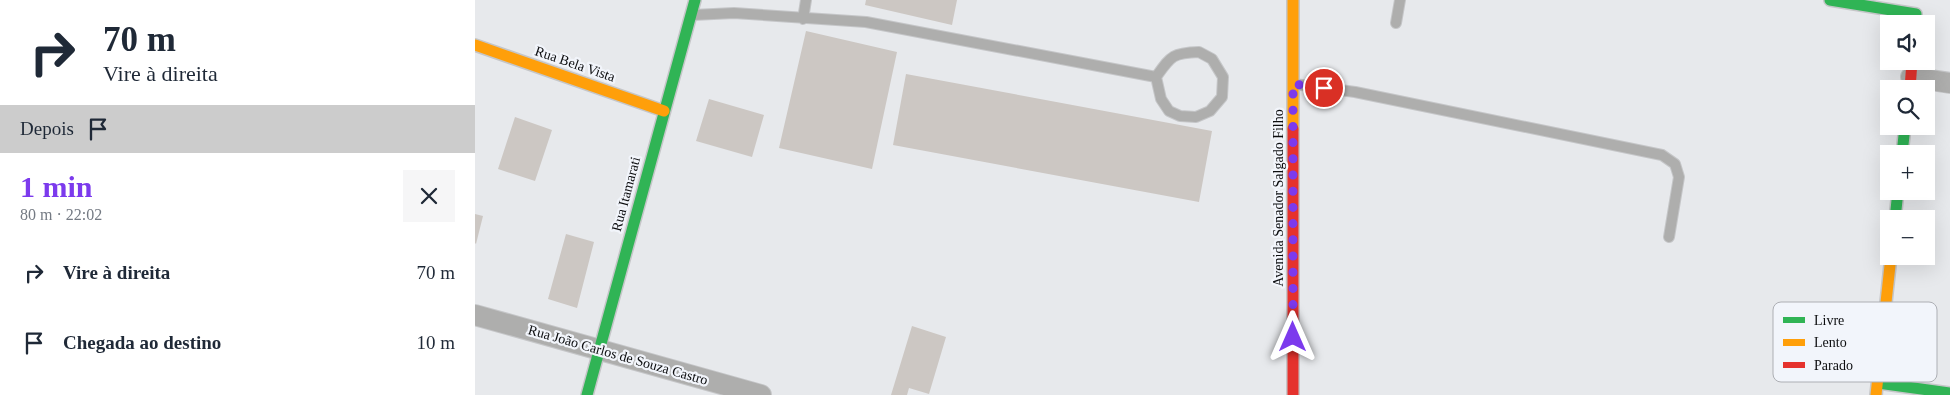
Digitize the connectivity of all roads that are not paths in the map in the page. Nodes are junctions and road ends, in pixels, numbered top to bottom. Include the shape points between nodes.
1 (695, 0) edge
2 (805, 0) edge
3 (1293, 0) edge
4 (1400, 0) edge
5 (1830, 0) edge
6 (1917, 0) edge
7 (691, 15) junction
8 (1898, 15) edge
9 (1916, 15) edge
10 (803, 19) junction
11 (1396, 23) dead end
12 (475, 45) edge
13 (1911, 76) edge
14 (1156, 78) junction
15 (1293, 84) junction
16 (1950, 84) edge
17 (665, 111) junction
18 (1669, 237) dead end
19 (1890, 265) edge
20 (1886, 302) edge
21 (475, 315) edge
22 (599, 350) junction
23 (1878, 383) joint
24 (1950, 393) edge
25 (587, 395) edge
26 (761, 395) edge
27 (1293, 395) edge
28 (1876, 395) edge

1 - 7 street, Rua Itamarati
2 - 10 lane
3 - 15 street, Avenida Senador Salgado Filho
4 - 11 lane
5 - 8 street
6 - 9 street
7 - 10 lane via 734,13
7 - 17 street, Rua Itamarati
10 - 14 lane via 866,22
12 - 17 street, Rua Bela Vista
13 - 16 street
14 - 14 lane via 1169,60 1179,53 1199,52 1212,59 1223,77 1221,97 1210,111 1196,117 1181,116 1169,111 1161,99
15 - 18 lane via 1355,92 1663,155 1675,164 1679,177
15 - 27 street, Avenida Senador Salgado Filho
17 - 22 street, Rua Itamarati
19 - 20 street
21 - 22 street, Rua João Carlos de Souza Castro
22 - 25 street, Rua Itamarati
22 - 26 street, Rua João Carlos de Souza Castro
23 - 24 street
23 - 28 street

